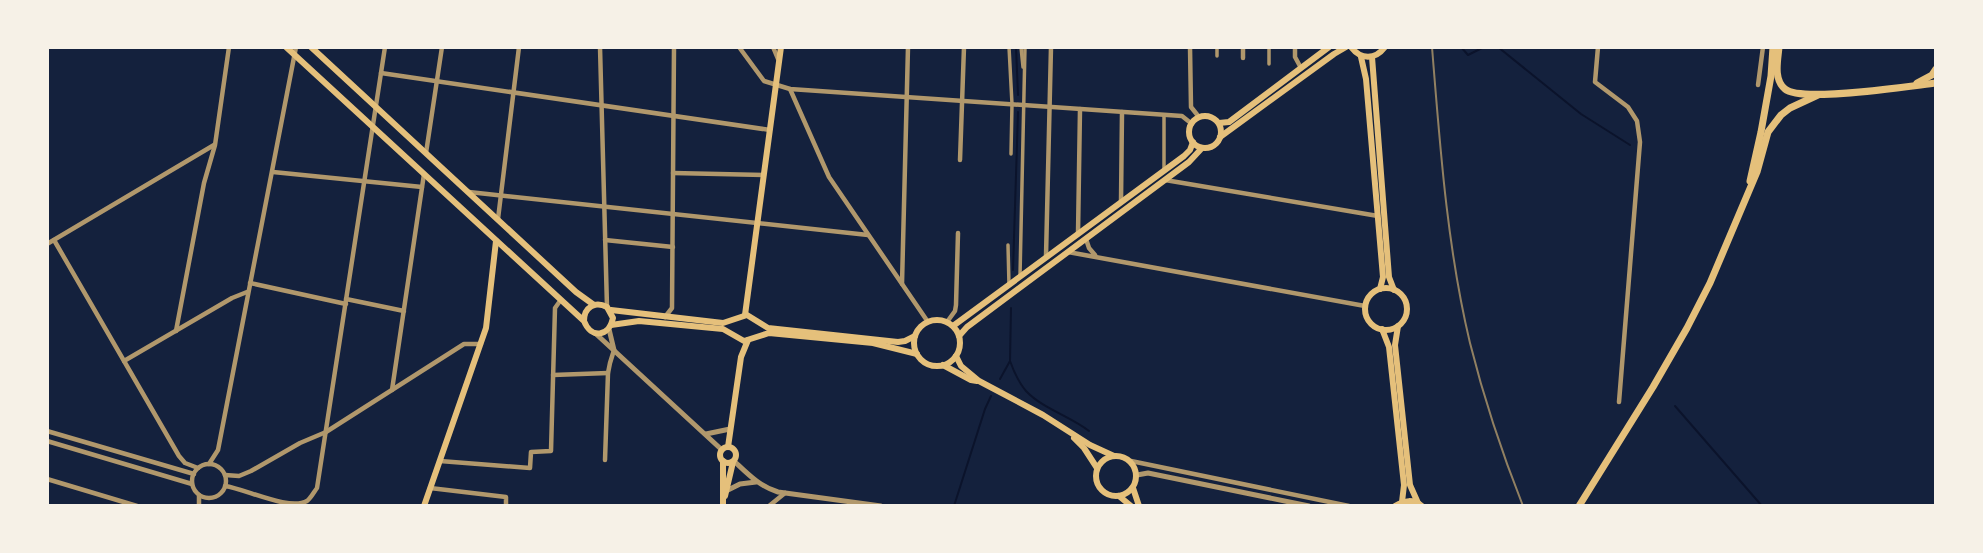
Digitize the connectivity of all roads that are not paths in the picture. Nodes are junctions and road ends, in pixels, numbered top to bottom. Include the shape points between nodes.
1 (229, 47) edge
2 (286, 47) edge
3 (311, 47) edge
4 (385, 47) edge
5 (442, 47) edge
6 (519, 47) edge
7 (600, 47) edge
8 (674, 47) edge
9 (739, 47) edge
10 (773, 47) edge
11 (781, 47) edge
12 (908, 47) edge
13 (964, 47) edge
14 (1009, 47) edge
15 (1023, 47) edge
16 (1052, 47) edge
17 (1190, 47) edge
18 (1217, 47) edge
19 (1243, 47) edge
20 (1269, 47) edge
21 (1295, 47) edge
22 (1329, 47) edge
23 (1348, 47) edge
24 (1385, 47) edge
25 (1598, 47) edge
26 (1763, 47) edge
27 (1773, 47) edge
28 (1779, 47) edge
29 (295, 51) edge
30 (1217, 57) dead end
31 (1362, 57) junction
32 (1372, 57) junction
33 (1243, 58) dead end
34 (779, 62) junction
35 (1269, 64) dead end
36 (1301, 68) junction
37 (1936, 69) edge
38 (382, 72) junction
39 (437, 81) junction
40 (1936, 83) edge
41 (1758, 85) dead end
42 (776, 86) junction
43 (1913, 86) junction
44 (790, 89) junction
45 (513, 92) junction
46 (1818, 95) junction
47 (907, 97) junction
48 (962, 101) junction
49 (1012, 104) junction
50 (601, 105) junction
51 (1025, 105) junction
52 (376, 107) junction
53 (1051, 107) junction
54 (1191, 107) junction
55 (1080, 109) junction
56 (1122, 112) junction
57 (1164, 115) junction
58 (673, 116) junction
59 (1182, 116) junction
60 (1199, 117) junction
61 (1192, 124) junction
62 (1219, 124) junction
63 (373, 127) junction
64 (770, 130) junction
65 (1220, 137) junction
66 (1193, 142) junction
67 (215, 145) junction
68 (1202, 148) junction
69 (426, 153) junction
70 (1012, 155) dead end
71 (960, 160) dead end
72 (1178, 170) junction
73 (1164, 171) junction
74 (272, 172) junction
75 (673, 173) junction
76 (424, 174) junction
77 (765, 175) junction
78 (1165, 180) junction
79 (365, 181) junction
80 (1184, 184) junction
81 (422, 187) junction
82 (468, 192) junction
83 (1747, 192) junction
84 (501, 195) junction
85 (1121, 203) junction
86 (604, 207) junction
87 (673, 214) junction
88 (1378, 216) junction
89 (498, 219) junction
90 (758, 223) junction
91 (958, 233) dead end
92 (868, 235) junction
93 (1078, 235) junction
94 (1086, 239) junction
95 (54, 240) junction
96 (606, 240) junction
97 (496, 241) junction
98 (47, 244) edge
99 (1008, 245) dead end
100 (673, 247) junction
101 (1068, 252) junction
102 (1095, 256) junction
103 (1046, 258) junction
104 (1020, 278) junction
105 (250, 283) junction
106 (902, 284) junction
107 (1009, 286) junction
108 (1380, 289) junction
109 (1394, 290) junction
110 (248, 292) junction
111 (346, 301) junction
112 (560, 301) junction
113 (594, 305) junction
114 (1365, 306) junction
115 (609, 309) junction
116 (404, 311) junction
117 (745, 315) junction
118 (664, 317) junction
119 (735, 318) junction
120 (584, 320) junction
121 (757, 322) junction
122 (928, 322) junction
123 (950, 324) junction
124 (1398, 326) junction
125 (610, 327) junction
126 (1382, 329) junction
127 (176, 331) junction
128 (595, 333) junction
129 (915, 336) junction
130 (959, 336) junction
131 (736, 337) junction
132 (751, 338) junction
133 (481, 344) junction
134 (614, 350) junction
135 (917, 354) junction
136 (956, 356) junction
137 (741, 357) junction
138 (124, 361) junction
139 (943, 365) junction
140 (608, 373) junction
141 (553, 375) junction
142 (979, 381) junction
143 (393, 390) junction
144 (1619, 402) dead end
145 (730, 429) junction
146 (1065, 430) junction
147 (47, 431) edge
148 (326, 432) junction
149 (706, 434) junction
150 (47, 440) edge
151 (725, 449) junction
152 (1114, 456) junction
153 (605, 460) dead end
154 (440, 461) junction
155 (723, 461) junction
156 (733, 461) junction
157 (1131, 461) junction
158 (209, 464) junction
159 (198, 468) junction
160 (1097, 468) junction
161 (194, 474) junction
162 (225, 475) junction
163 (1137, 475) junction
164 (47, 480) edge
165 (756, 482) junction
166 (192, 484) junction
167 (225, 486) junction
168 (430, 488) junction
169 (1133, 488) junction
170 (728, 490) junction
171 (785, 493) junction
172 (199, 495) junction
173 (1119, 496) junction
174 (210, 498) junction
175 (723, 503) edge
176 (1398, 504) edge
177 (1420, 504) edge
178 (138, 506) edge
179 (199, 506) edge
180 (204, 506) edge
181 (424, 506) edge
182 (506, 506) edge
183 (769, 506) edge
184 (881, 506) edge
185 (1131, 506) edge
186 (1139, 506) edge
187 (1309, 506) edge
188 (1349, 506) edge
189 (1579, 506) edge

1 - 67 street
2 - 29 main road
3 - 52 main road
4 - 38 street
5 - 39 street
6 - 45 street
7 - 50 street
8 - 58 street
9 - 42 street via 764,81
10 - 34 street
11 - 34 main road
12 - 47 street
13 - 48 street
14 - 49 street
15 - 51 street
16 - 53 street
17 - 54 street
18 - 30 street
19 - 33 street
20 - 35 street
21 - 36 street
22 - 36 main road
23 - 31 main road
23 - 65 main road
24 - 32 main road
25 - 144 street via 1595,82 1628,107 1637,121 1640,142
26 - 41 street
27 - 83 highway via 1762,132
28 - 46 highway via 1777,72 1783,88
29 - 63 main road
29 - 74 street
31 - 32 main road
31 - 88 main road
32 - 109 main road via 1389,277
34 - 42 main road
36 - 62 main road
37 - 43 highway
38 - 39 street
38 - 52 street
39 - 45 street
39 - 69 street
40 - 43 highway
42 - 44 street
42 - 64 main road
43 - 46 highway
44 - 47 street
44 - 92 street via 829,177
45 - 50 street
45 - 84 street
46 - 83 highway via 1790,108 1768,132
47 - 48 street
47 - 106 street
48 - 49 street
48 - 71 street
49 - 51 street
49 - 70 street
50 - 58 street
50 - 86 street
51 - 53 street
51 - 104 street
52 - 63 street
52 - 69 main road
53 - 55 street
53 - 103 street
54 - 59 street
54 - 60 street
55 - 56 street
55 - 93 street
56 - 57 street
56 - 85 street
57 - 59 street
57 - 73 street
58 - 64 street
58 - 75 street
59 - 61 street
60 - 61 main road
60 - 62 main road via 1208,116
61 - 66 main road
62 - 65 main road
63 - 76 main road
63 - 79 street
64 - 77 main road
65 - 68 main road via 1215,145
66 - 68 main road
66 - 73 main road via 1190,150
67 - 95 street
67 - 127 street
68 - 72 main road
69 - 82 main road
72 - 78 main road
72 - 80 street
73 - 85 main road
74 - 79 street
74 - 105 street
75 - 77 street
75 - 87 street
76 - 81 street
76 - 97 main road
77 - 90 main road
78 - 80 street
78 - 94 main road
79 - 81 street
79 - 111 street
80 - 88 street
81 - 116 street
82 - 84 street
82 - 89 main road
83 - 189 highway via 1687,328
84 - 86 street
84 - 89 street
85 - 93 main road
86 - 87 street
86 - 96 street
87 - 90 street
87 - 100 street
88 - 108 main road
89 - 113 main road
90 - 92 street
90 - 117 main road
91 - 123 street via 956,305
92 - 106 street
93 - 103 main road
94 - 101 main road
94 - 102 street
95 - 98 street
95 - 138 street
96 - 100 street
96 - 115 street
97 - 112 main road
97 - 133 main road
99 - 107 street
100 - 118 street via 672,308
101 - 102 street
101 - 130 main road
102 - 114 street
103 - 104 main road
104 - 107 main road
105 - 110 street
105 - 111 street
106 - 122 street
107 - 123 main road
108 - 109 main road
108 - 114 main road via 1370,295
109 - 124 main road via 1403,298 1406,310
110 - 127 street
110 - 158 street via 218,450
111 - 116 street
111 - 148 street
112 - 120 main road
112 - 141 street via 555,308
113 - 115 main road
113 - 120 main road
114 - 126 main road via 1367,318
115 - 118 main road
115 - 125 main road
116 - 143 street
117 - 119 main road
117 - 121 main road
118 - 119 main road via 723,323
119 - 131 main road
120 - 128 main road
121 - 129 main road via 768,328 898,342
121 - 132 main road via 758,330
122 - 123 main road
122 - 129 main road
123 - 130 main road
124 - 126 main road
124 - 177 main road via 1395,345 1410,485
125 - 128 main road
125 - 131 main road via 639,321 723,329
125 - 134 street
126 - 176 main road via 1389,347 1404,485
127 - 138 street
128 - 134 street
129 - 135 main road
130 - 136 main road
131 - 132 main road
131 - 137 main road
132 - 135 main road via 769,333 873,342
132 - 137 main road
133 - 143 street via 464,344
133 - 154 main road
134 - 140 street
134 - 149 street
135 - 139 main road via 933,365
136 - 139 main road
136 - 142 main road
137 - 145 main road
138 - 159 street via 179,456
139 - 142 main road
140 - 141 street
140 - 153 street
141 - 154 street via 551,451 531,452 530,468
142 - 146 main road
143 - 148 street
145 - 149 street
145 - 151 main road
146 - 152 main road
146 - 160 main road
147 - 161 street
148 - 162 street via 239,476
148 - 167 street via 317,488 308,500 286,503
149 - 151 street
150 - 166 street
151 - 155 main road via 720,457
151 - 156 main road via 736,453
152 - 157 main road
152 - 160 main road
154 - 168 main road
155 - 156 main road
155 - 175 main road
156 - 165 street
156 - 170 main road
157 - 163 main road
157 - 188 street
158 - 159 street
158 - 162 street
159 - 161 street
160 - 173 main road via 1100,489
161 - 166 street
162 - 167 street
163 - 169 main road
163 - 187 street via 1148,472
164 - 178 street
165 - 170 street
165 - 171 street
166 - 172 street
167 - 174 street via 220,495
168 - 181 main road
168 - 182 street via 506,497
169 - 173 main road
169 - 186 main road
170 - 175 main road
171 - 183 street
171 - 184 street
172 - 174 street
172 - 179 street
173 - 185 main road
174 - 180 street
176 - 177 main road

